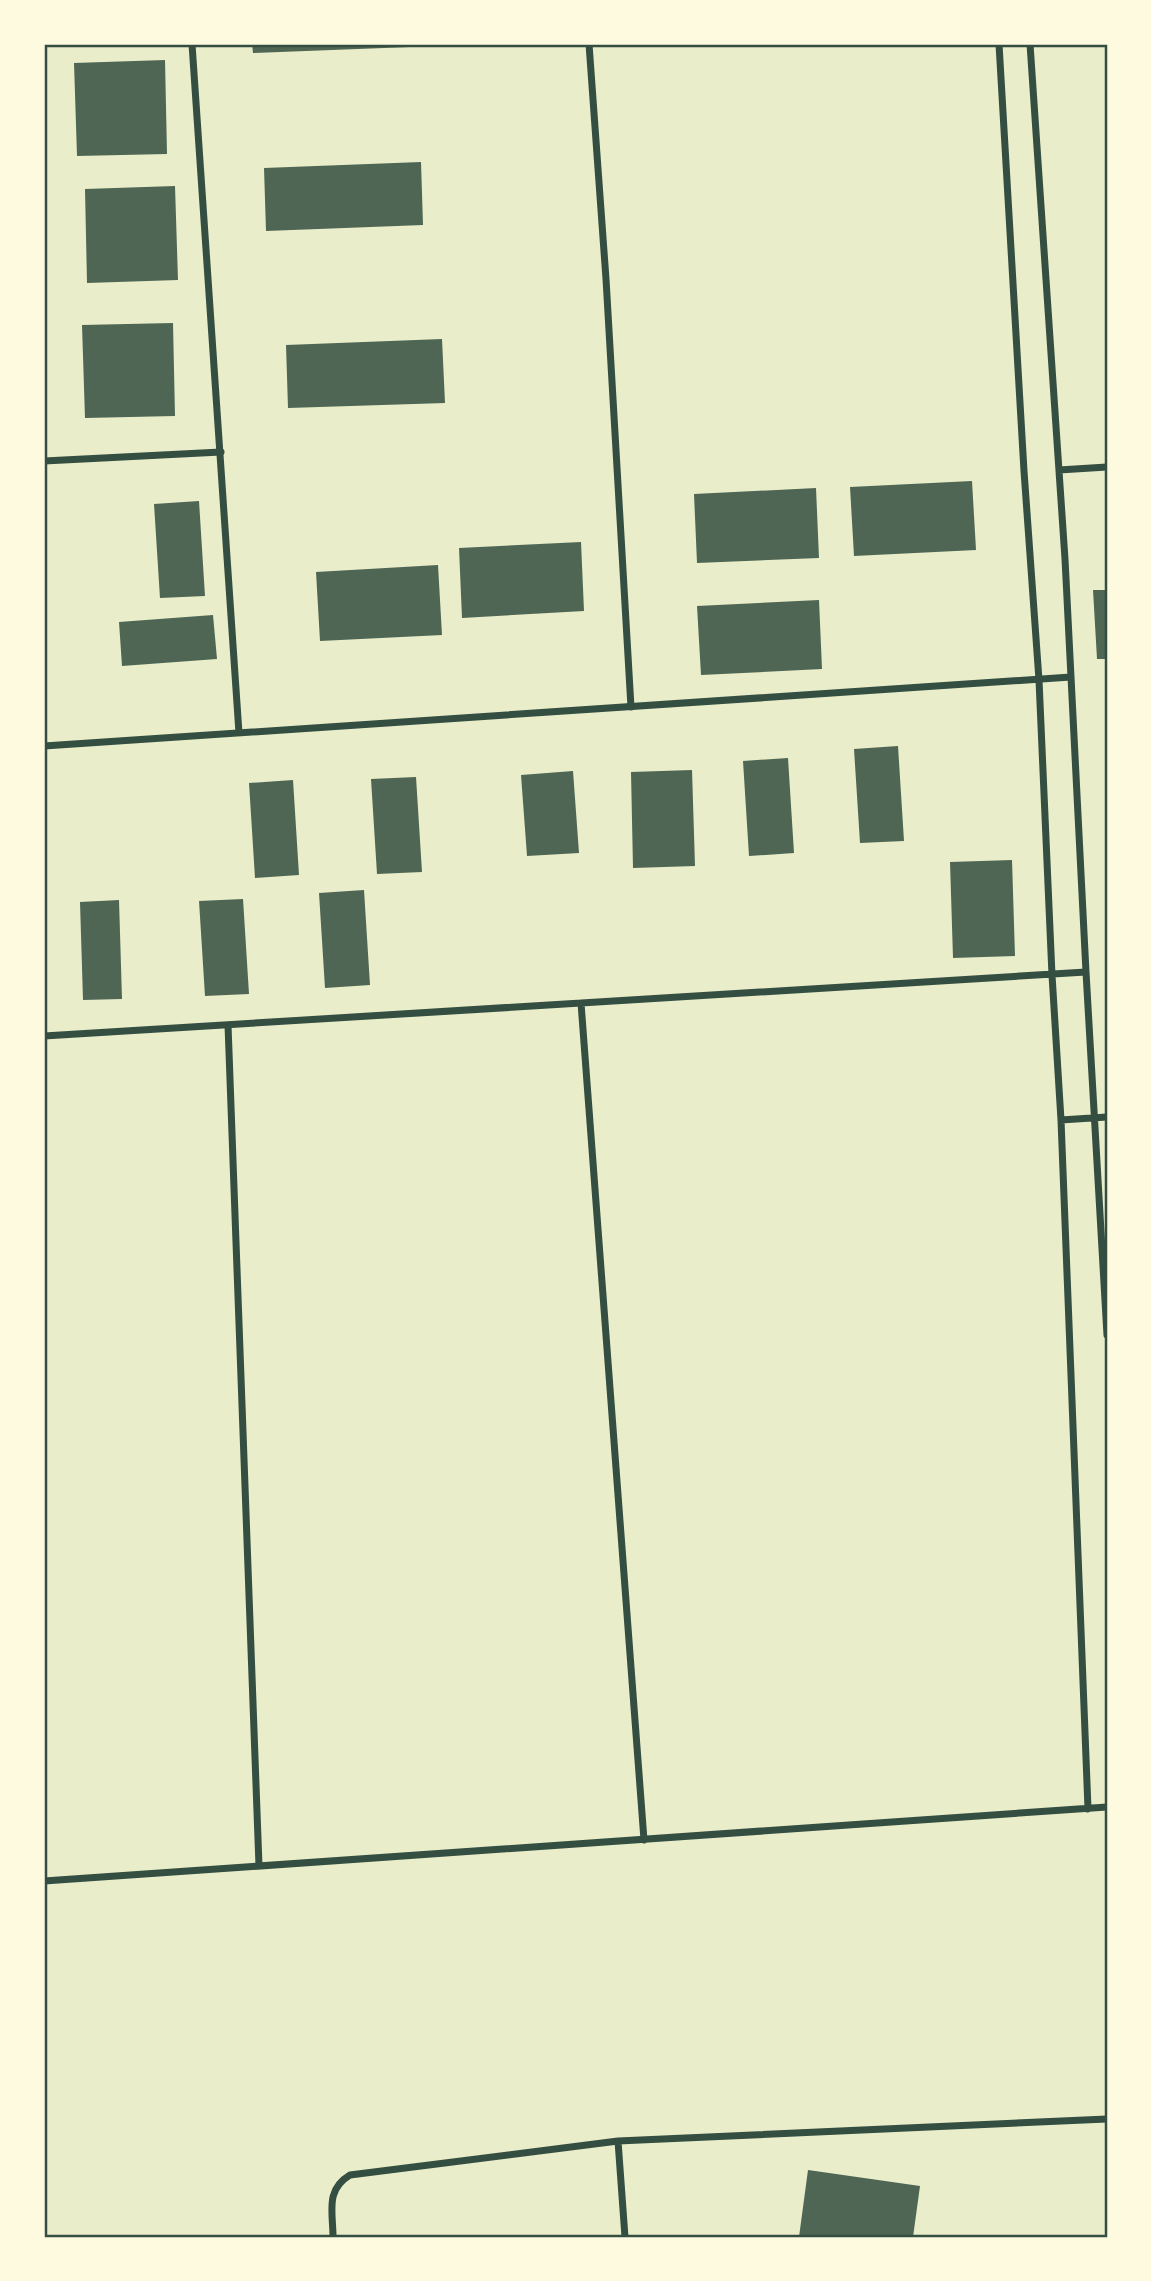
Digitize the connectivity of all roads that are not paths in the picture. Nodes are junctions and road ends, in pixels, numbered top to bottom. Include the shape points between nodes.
1 (192, 44) edge
2 (589, 44) edge
3 (999, 44) edge
4 (1030, 44) edge
5 (221, 452) junction
6 (44, 461) edge
7 (1107, 467) edge
8 (1059, 470) junction
9 (1071, 677) junction
10 (1039, 680) junction
11 (631, 707) junction
12 (239, 733) junction
13 (44, 746) edge
14 (1086, 972) junction
15 (1052, 975) junction
16 (581, 1003) junction
17 (228, 1025) junction
18 (44, 1036) edge
19 (1107, 1117) edge
20 (1094, 1118) junction
21 (1061, 1120) junction
22 (1107, 1335) edge
23 (1107, 1807) edge
24 (1088, 1809) junction
25 (644, 1840) junction
26 (259, 1866) junction
27 (44, 1881) edge
28 (1107, 2119) edge
29 (618, 2141) junction
30 (333, 2237) edge
31 (625, 2237) edge

1 - 5 street
2 - 11 street
3 - 10 street
4 - 8 street
5 - 6 street
5 - 12 street
7 - 8 street
8 - 9 street
9 - 10 street
9 - 14 street
10 - 11 street
10 - 15 street
11 - 12 street
12 - 13 street
14 - 15 street
14 - 20 street
15 - 16 street
15 - 21 street
16 - 17 street
16 - 25 street
17 - 18 street
17 - 26 street
19 - 20 street
20 - 21 street
20 - 22 street
21 - 24 street
23 - 24 street
24 - 25 street
25 - 26 street
26 - 27 street
28 - 29 street
29 - 30 street via 350,2175 332,2193
29 - 31 street

